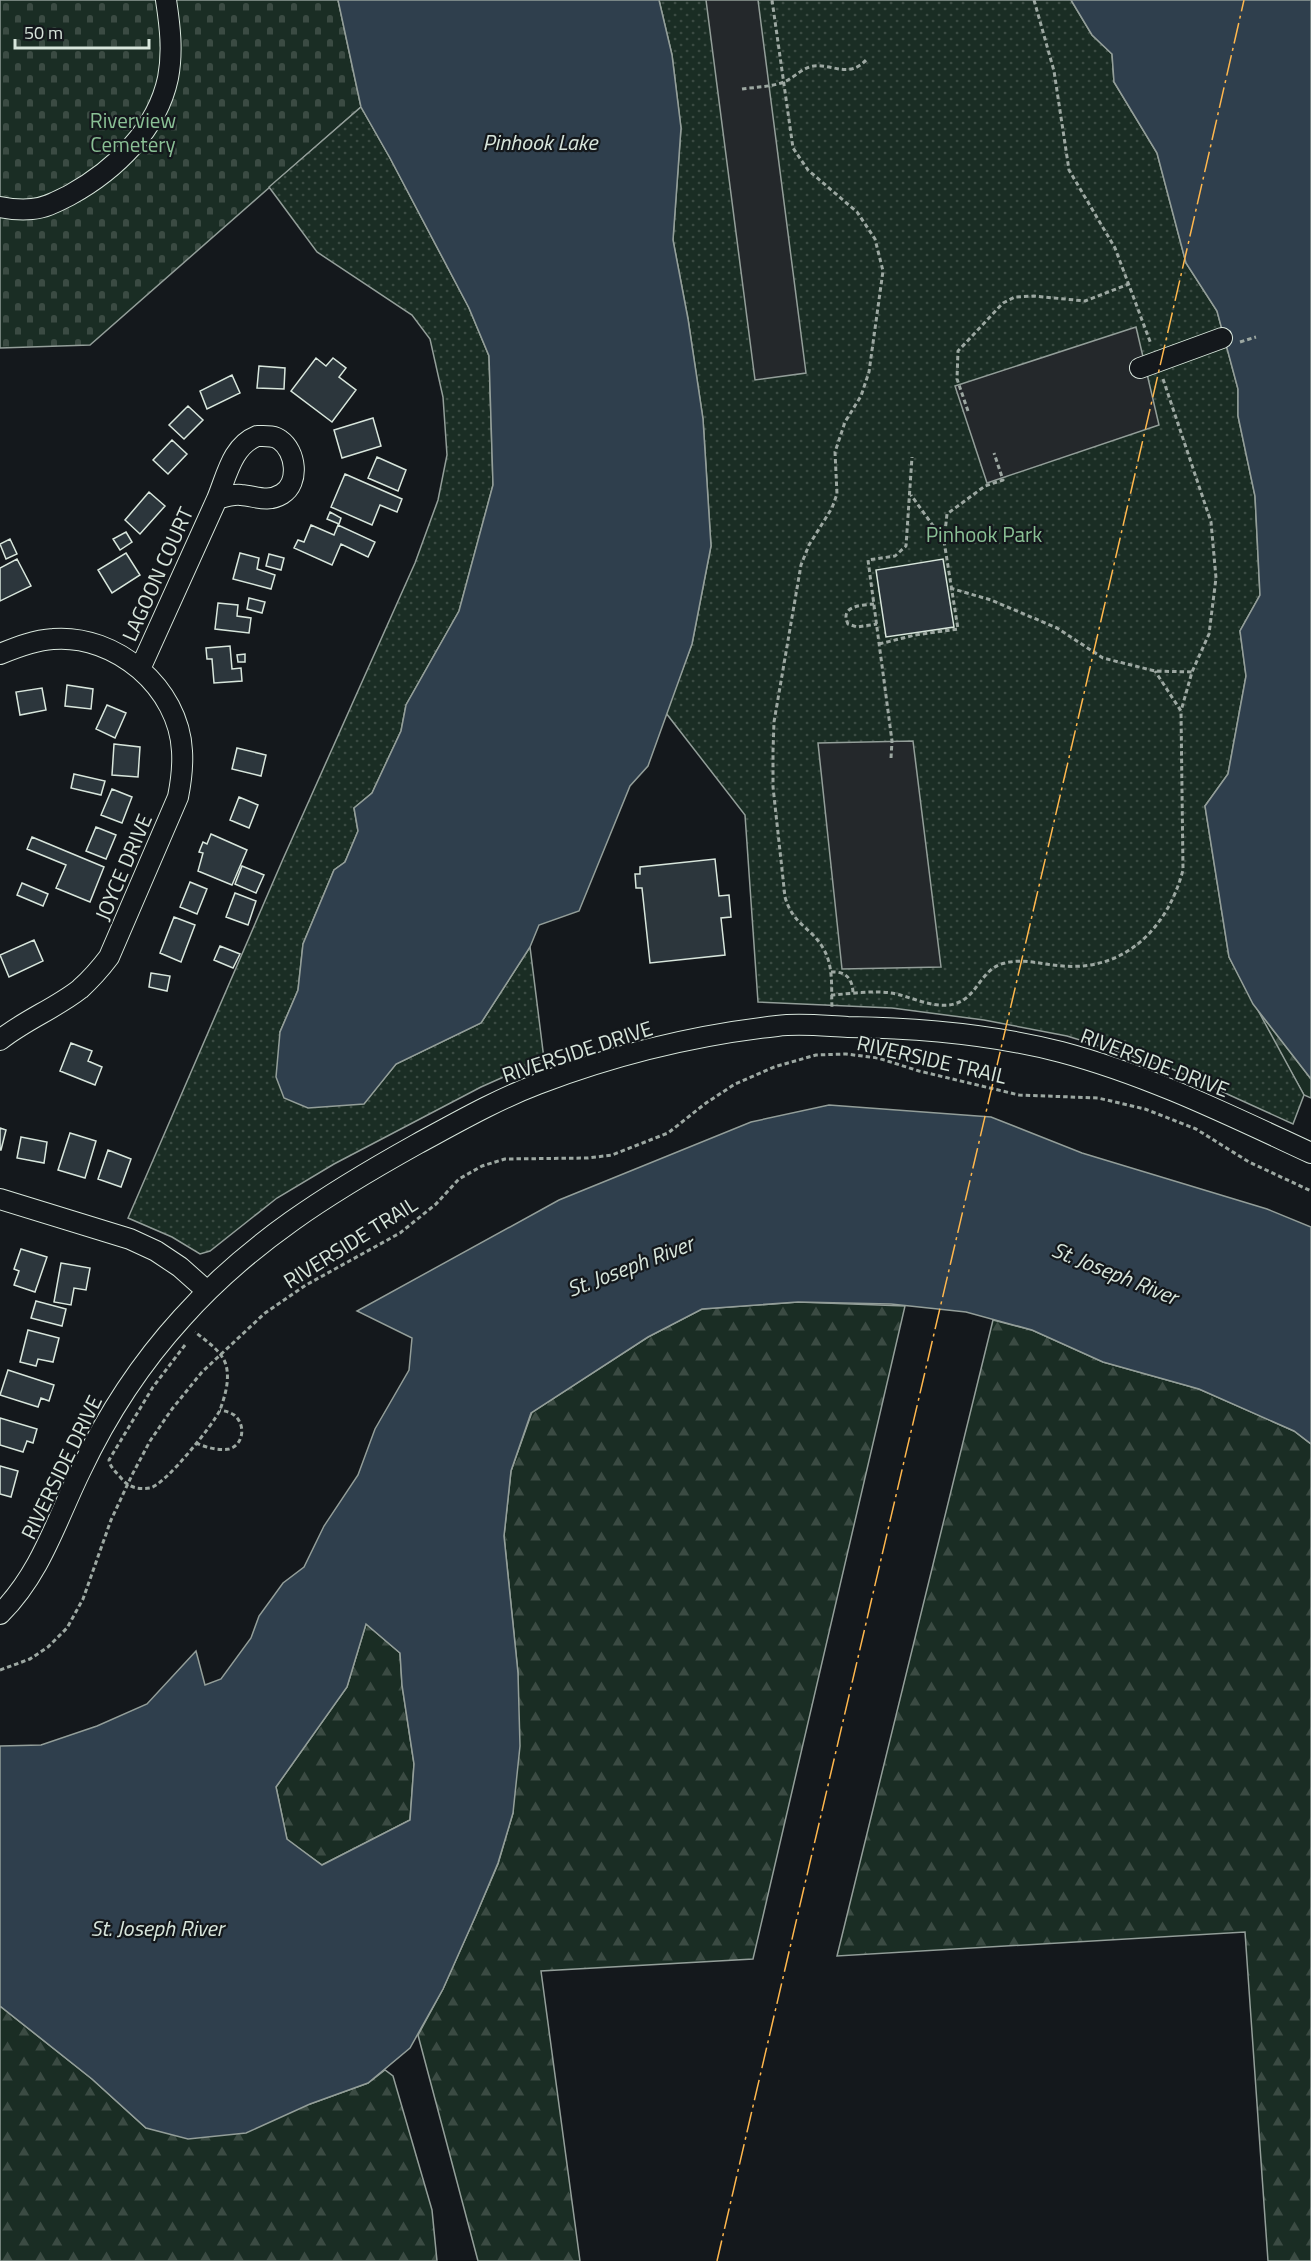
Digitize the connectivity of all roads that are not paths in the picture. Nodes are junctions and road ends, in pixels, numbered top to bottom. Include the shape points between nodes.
1 (166, 0) edge
2 (0, 207) edge
3 (1222, 338) dead end
4 (1148, 365) road end
5 (217, 499) dead end
6 (0, 654) edge
7 (140, 669) junction
8 (0, 1040) edge
9 (1311, 1153) edge
10 (0, 1199) edge
11 (207, 1291) junction
12 (0, 1614) edge

1 - 2 street via 171,45 168,78 140,136 110,170 54,204 34,209
3 - 4 street
5 - 7 street, LAGOON COURT
6 - 7 street, JOYCE DRIVE via 53,639 76,640 100,645
7 - 8 street, JOYCE DRIVE via 159,690 179,733 182,774 178,797 109,957 96,975
9 - 11 street, RIVERSIDE DRIVE via 1135,1075 1059,1052 981,1036 906,1028 781,1025 651,1049 536,1085 466,1117 347,1183 262,1242
10 - 11 street via 130,1239 180,1266
11 - 12 street, RIVERSIDE DRIVE via 150,1355 119,1401 81,1469 42,1558

